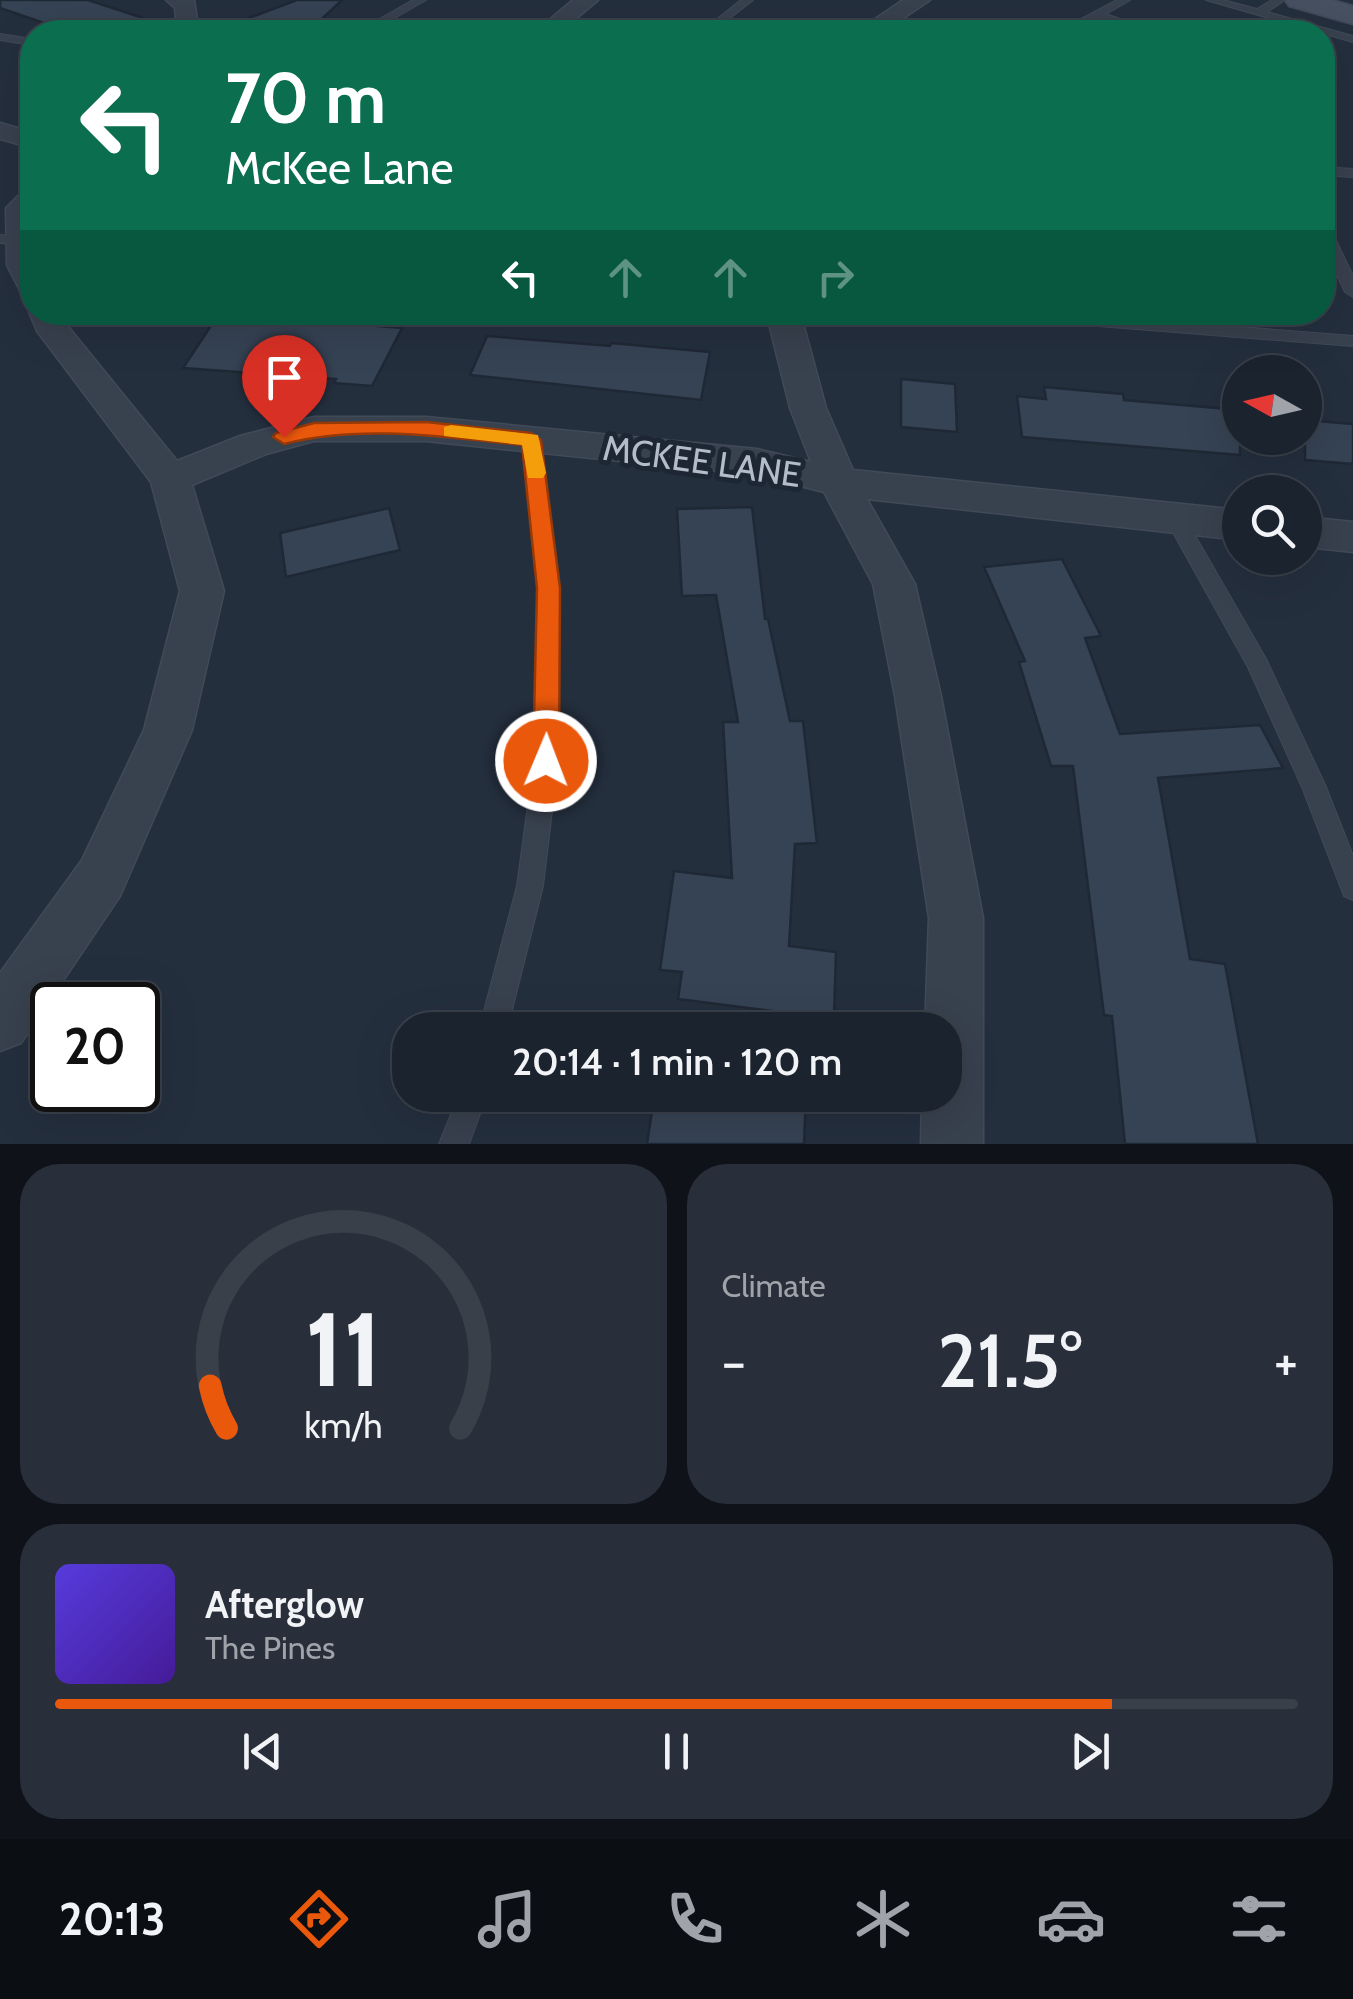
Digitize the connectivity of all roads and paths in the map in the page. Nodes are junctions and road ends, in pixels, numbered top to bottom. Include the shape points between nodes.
1 (420, 0) edge
2 (587, 0) edge
3 (748, 0) edge
4 (919, 0) edge
5 (1125, 0) edge
6 (1211, 0) edge
7 (1280, 0) edge
8 (1299, 0) edge
9 (1258, 13) junction
10 (1097, 14) junction
11 (384, 20) edge
12 (561, 20) edge
13 (722, 20) edge
14 (887, 20) edge
15 (1086, 20) edge
16 (1115, 20) edge
17 (1311, 20) edge
18 (1334, 20) edge
19 (1335, 254) edge
20 (1353, 292) edge
21 (51, 325) edge
22 (786, 325) edge
23 (1149, 325) edge
24 (1353, 341) edge
25 (531, 440) junction
26 (170, 479) junction
27 (838, 482) junction
28 (1174, 518) junction
29 (1222, 523) edge
30 (1322, 534) edge
31 (1353, 537) edge
32 (1353, 888) edge
33 (497, 1012) edge
34 (0, 1022) edge
35 (466, 1112) edge
36 (454, 1144) edge
37 (952, 1144) edge

1 - 11 lane
2 - 12 street
3 - 13 lane
4 - 14 street
5 - 10 lane
6 - 9 lane
7 - 9 lane
8 - 18 street
9 - 17 lane
10 - 15 lane
10 - 16 lane
19 - 20 lane
21 - 26 street
22 - 27 street via 808,408
23 - 24 lane
25 - 26 street, MCKEE LANE via 426,429 314,429
25 - 27 street, MCKEE LANE via 757,462
25 - 33 lane via 548,588 546,761 530,886
26 - 34 street via 202,591 168,730 102,878
27 - 28 street, MCKEE LANE
27 - 37 street via 894,584 956,918
28 - 29 street, MCKEE LANE
28 - 32 lane via 1258,665
30 - 31 street
35 - 36 lane

